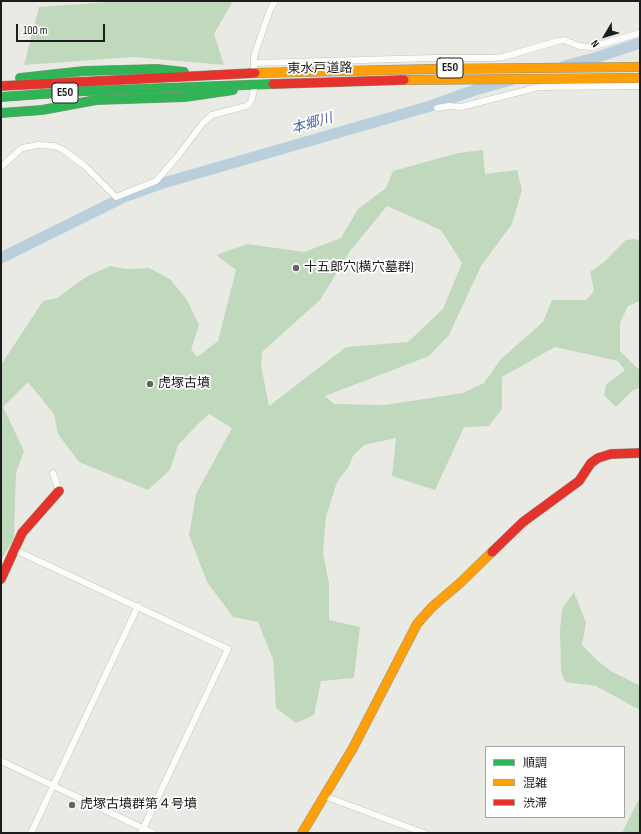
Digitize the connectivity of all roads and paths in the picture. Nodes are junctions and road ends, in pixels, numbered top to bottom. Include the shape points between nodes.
1 (275, 1) edge
2 (640, 33) edge
3 (640, 67) edge
4 (256, 68) junction
5 (216, 75) junction
6 (640, 78) edge
7 (1, 79) edge
8 (1, 86) edge
9 (256, 86) junction
10 (640, 86) edge
11 (1, 97) edge
12 (437, 108) dead end
13 (1, 113) edge
14 (1, 167) edge
15 (640, 453) edge
16 (53, 473) dead end
17 (59, 491) joint
18 (15, 550) junction
19 (1, 579) edge
20 (138, 606) junction
21 (1, 761) edge
22 (53, 786) junction
23 (324, 796) junction
24 (404, 826) junction
25 (142, 831) edge
26 (31, 833) edge
27 (153, 833) edge
28 (302, 833) edge
29 (401, 833) edge
30 (424, 833) edge

1 - 4 street via 254,56
2 - 4 street via 592,47 579,46 564,40 558,41 503,57
3 - 4 main road, 東水戸道路 / E50
4 - 5 main road, 東水戸道路 / E50
5 - 7 main road via 157,69 84,71
5 - 8 main road, 東水戸道路 / E50
6 - 9 main road, 東水戸道路 / E50 via 430,79
9 - 11 main road, 東水戸道路 / E50 via 85,91
9 - 13 main road via 185,97 96,100 42,110
9 - 14 street via 250,103 246,106 212,115 203,123 156,181 116,197 85,166 54,146 27,146
10 - 12 street via 539,87 461,107
15 - 23 main road via 611,454 591,463 579,481 523,522 432,607 417,624 353,748
16 - 17 street
17 - 18 main road via 22,533
18 - 19 main road
18 - 20 street
20 - 22 street
20 - 25 street via 228,649
21 - 22 street
22 - 25 street
22 - 26 street
23 - 24 street
23 - 28 main road
24 - 29 street
24 - 30 street
25 - 27 street

